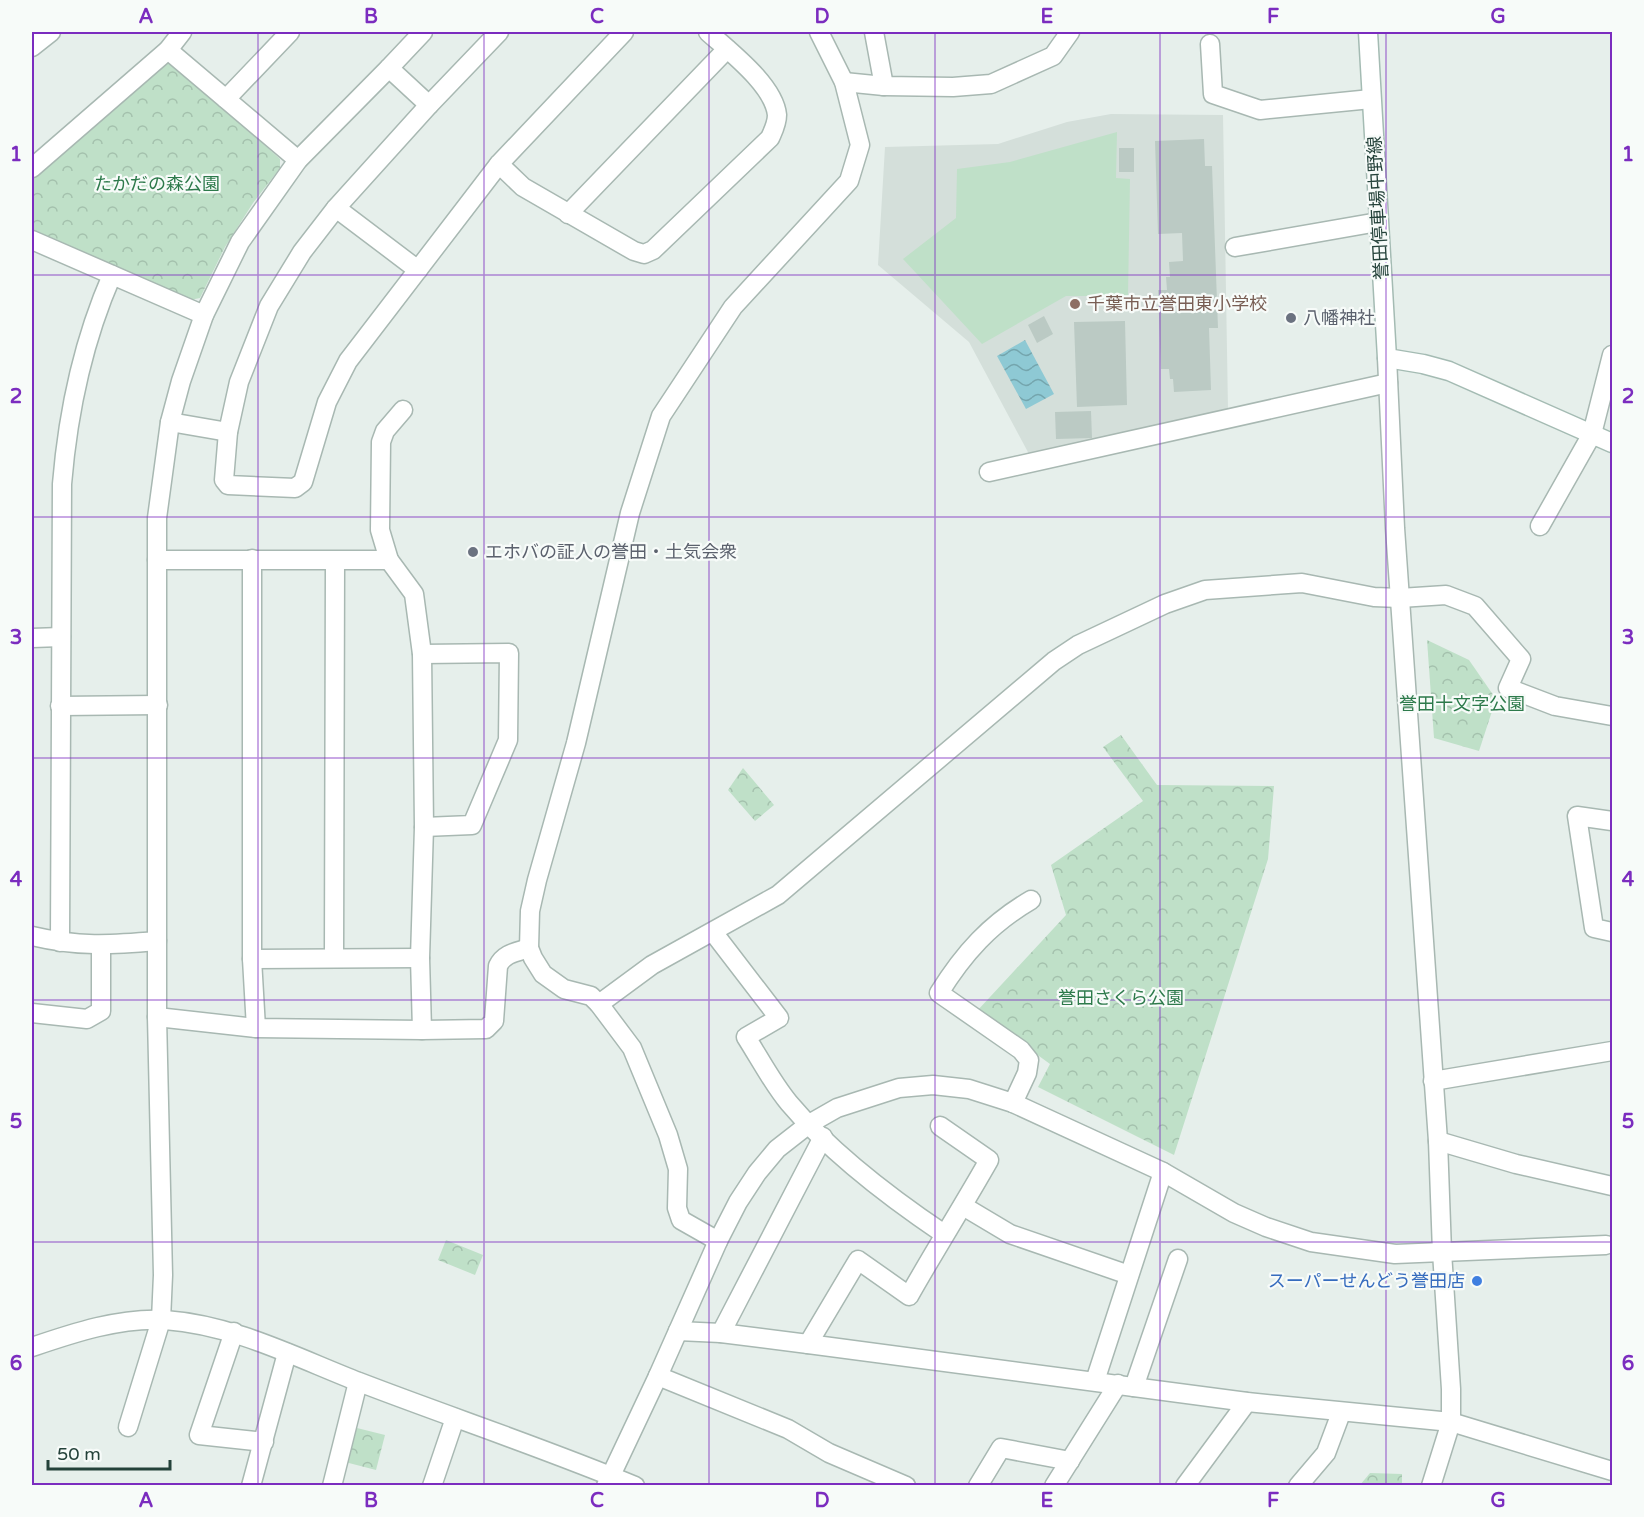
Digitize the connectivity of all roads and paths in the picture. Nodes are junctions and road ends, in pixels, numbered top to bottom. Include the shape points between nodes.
1 (51, 32) edge
2 (182, 32) edge
3 (290, 32) edge
4 (423, 32) edge
5 (500, 32) edge
6 (624, 32) edge
7 (708, 32) edge
8 (819, 32) edge
9 (874, 32) edge
10 (1070, 32) edge
11 (1368, 32) edge
12 (1210, 44) dead end
13 (32, 48) edge
14 (727, 49) junction
15 (168, 50) junction
16 (389, 68) junction
17 (844, 82) junction
18 (885, 86) junction
19 (226, 99) junction
20 (1371, 99) junction
21 (429, 105) junction
22 (298, 160) junction
23 (499, 164) junction
24 (32, 168) edge
25 (336, 208) junction
26 (568, 214) junction
27 (1378, 222) junction
28 (32, 240) edge
29 (1235, 247) dead end
30 (418, 270) junction
31 (112, 275) junction
32 (204, 315) junction
33 (1612, 355) edge
34 (1387, 358) junction
35 (1388, 383) junction
36 (403, 410) dead end
37 (170, 422) junction
38 (228, 432) junction
39 (1592, 434) junction
40 (1612, 443) edge
41 (988, 472) dead end
42 (1540, 526) dead end
43 (252, 559) junction
44 (158, 560) junction
45 (389, 560) junction
46 (335, 561) junction
47 (1400, 598) junction
48 (61, 637) junction
49 (32, 638) edge
50 (422, 654) junction
51 (158, 705) junction
52 (60, 706) junction
53 (1612, 716) edge
54 (1612, 821) edge
55 (424, 827) junction
56 (1031, 900) dead end
57 (713, 932) junction
58 (1612, 932) edge
59 (32, 936) edge
60 (157, 941) junction
61 (60, 942) junction
62 (101, 945) junction
63 (529, 948) junction
64 (334, 958) junction
65 (420, 958) junction
66 (252, 959) junction
67 (599, 1004) junction
68 (32, 1013) edge
69 (157, 1017) junction
70 (256, 1028) junction
71 (422, 1030) junction
72 (1612, 1052) edge
73 (1433, 1081) junction
74 (1013, 1103) junction
75 (809, 1124) junction
76 (940, 1126) dead end
77 (823, 1137) junction
78 (1438, 1141) junction
79 (1163, 1172) junction
80 (1612, 1186) edge
81 (963, 1206) junction
82 (944, 1234) junction
83 (718, 1241) junction
84 (1606, 1245) dead end
85 (1442, 1252) junction
86 (1178, 1259) dead end
87 (1130, 1275) junction
88 (161, 1320) junction
89 (678, 1331) junction
90 (234, 1332) junction
91 (721, 1333) junction
92 (808, 1344) junction
93 (32, 1347) edge
94 (287, 1353) junction
95 (658, 1377) junction
96 (1095, 1381) junction
97 (358, 1382) junction
98 (1126, 1385) junction
99 (1247, 1402) junction
100 (1341, 1413) junction
101 (454, 1418) junction
102 (1451, 1422) junction
103 (128, 1427) dead end
104 (264, 1442) junction
105 (1070, 1461) junction
106 (1612, 1471) edge
107 (608, 1480) edge
108 (251, 1485) edge
109 (332, 1485) edge
110 (432, 1485) edge
111 (635, 1485) edge
112 (906, 1485) edge
113 (978, 1485) edge
114 (1054, 1485) edge
115 (1185, 1485) edge
116 (1298, 1485) edge
117 (1431, 1485) edge

1 - 13 street
2 - 15 street
3 - 19 street
4 - 16 street
5 - 21 street
6 - 23 street
7 - 14 street
8 - 17 street
9 - 18 street
10 - 18 street via 1053,56 991,84
11 - 20 street, 誉田停車場中野線
12 - 20 street via 1213,94 1260,110
14 - 26 street
14 - 26 street via 765,88 774,103 776,126 770,138 653,250 644,254
15 - 19 street
15 - 24 street
16 - 21 street
16 - 22 street
17 - 18 street
17 - 63 street via 860,145 849,181 733,307 661,416 630,513 576,743 537,880 530,911
19 - 22 street
20 - 27 street, 誉田停車場中野線
21 - 25 street
22 - 32 street via 240,242
23 - 26 street via 523,187
23 - 30 street
25 - 30 street
25 - 38 street via 302,252 269,306 239,382
27 - 29 street
27 - 34 street, 誉田停車場中野線
28 - 31 street
30 - 38 street via 348,361 327,402 303,482 295,488 228,485 224,480
31 - 32 street
31 - 48 street via 83,357 65,449 60,523
32 - 37 street
33 - 39 street
34 - 35 street, 誉田停車場中野線
34 - 39 street via 1449,371
35 - 41 street
35 - 47 street, 誉田停車場中野線
36 - 45 street via 381,442 380,530
37 - 38 street
37 - 44 street via 157,518
39 - 40 street
39 - 42 street
43 - 44 street
43 - 46 street
43 - 66 street
44 - 51 street
45 - 46 street
45 - 50 street via 414,594
46 - 64 street
47 - 53 street via 1446,595 1475,606 1521,659 1508,688 1555,706
47 - 57 street via 1302,584 1206,590 1165,604 1078,645 1053,661 778,895
47 - 73 street, 誉田停車場中野線
48 - 49 street
48 - 52 street
50 - 55 street
50 - 55 street via 509,653 508,740 472,825
51 - 52 street
51 - 60 street
52 - 61 street
54 - 58 street via 1576,816 1594,928
55 - 65 street
56 - 74 street via 979,940 939,993 1022,1050 1029,1060
57 - 67 street via 652,965
57 - 75 street via 779,1017 746,1037 788,1102
59 - 61 street
60 - 62 street
60 - 69 street
61 - 62 street
62 - 68 street via 101,1011 87,1019
63 - 67 street via 543,974 564,989 591,996
63 - 71 street via 506,955 498,966 494,1021 490,1026
64 - 65 street
64 - 66 street
65 - 71 street
66 - 70 street
67 - 83 street via 632,1048 668,1135 678,1170 677,1208 681,1220
69 - 70 street
69 - 88 street
70 - 71 street
72 - 73 street
73 - 78 street, 誉田停車場中野線
74 - 75 street via 969,1089 933,1085 899,1088 837,1108
74 - 79 street
75 - 77 street
75 - 83 street via 777,1149 757,1173
76 - 81 street via 989,1160
77 - 82 street via 885,1194
77 - 91 street
78 - 80 street
78 - 85 street, 誉田停車場中野線
79 - 85 street via 1234,1213 1311,1242 1395,1254
79 - 87 street
81 - 82 street
81 - 87 street via 1010,1234
82 - 92 street via 909,1296 858,1260
83 - 89 street
84 - 85 street
85 - 102 street, 誉田停車場中野線
86 - 98 street
87 - 96 street
88 - 90 street
88 - 93 street via 106,1326
88 - 103 street
89 - 91 street
89 - 95 street
90 - 94 street
90 - 104 street via 200,1435
91 - 92 street
92 - 96 street
94 - 97 street
94 - 104 street
95 - 107 street
95 - 112 street via 788,1429 829,1453
96 - 98 street
97 - 101 street
97 - 109 street
98 - 99 street
98 - 105 street
99 - 100 street
99 - 115 street
100 - 102 street
100 - 116 street via 1326,1453
101 - 107 street
101 - 110 street
102 - 106 street
102 - 117 street, 誉田停車場中野線
104 - 108 street
105 - 113 street via 1001,1448
105 - 114 street
107 - 111 street

